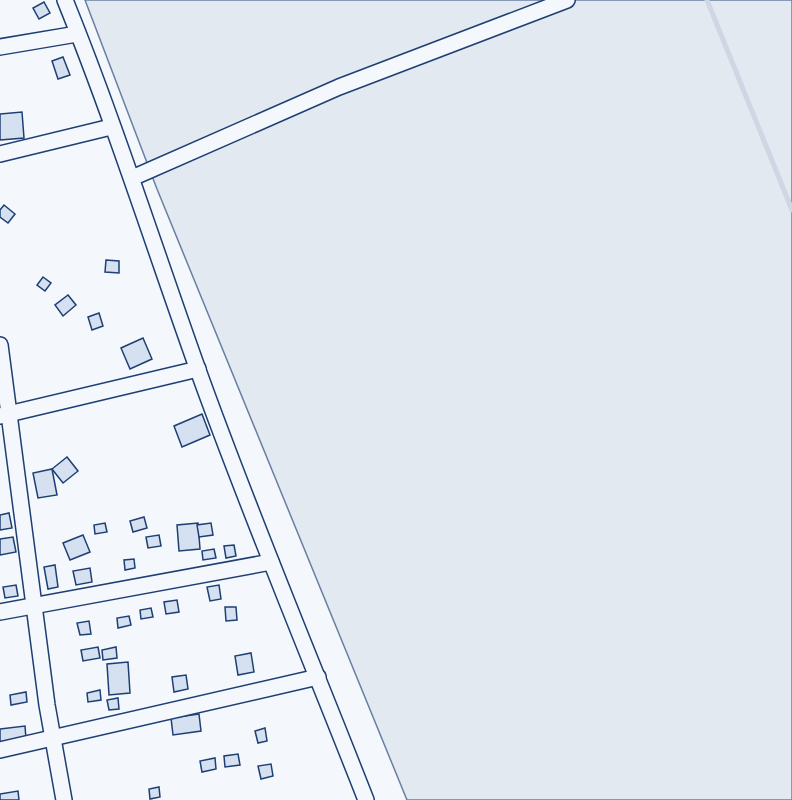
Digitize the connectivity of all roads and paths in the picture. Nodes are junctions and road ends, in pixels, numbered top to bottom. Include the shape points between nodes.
1 (64, 0) edge
2 (567, 0) edge
3 (77, 34) junction
4 (0, 47) edge
5 (111, 127) junction
6 (0, 154) edge
7 (132, 178) junction
8 (0, 345) edge
9 (198, 369) junction
10 (5, 415) edge
11 (271, 562) junction
12 (34, 605) junction
13 (0, 612) edge
14 (318, 677) junction
15 (52, 739) junction
16 (0, 750) edge
17 (64, 800) edge
18 (366, 800) edge

1 - 3 street
2 - 7 street via 339,87
3 - 4 street
3 - 5 street
5 - 6 street
5 - 7 street
7 - 9 street
8 - 10 street
9 - 10 street
9 - 11 street
10 - 12 street
11 - 12 street
11 - 14 street
12 - 13 street
12 - 15 street
14 - 15 street
14 - 18 street
15 - 16 street
15 - 17 street

